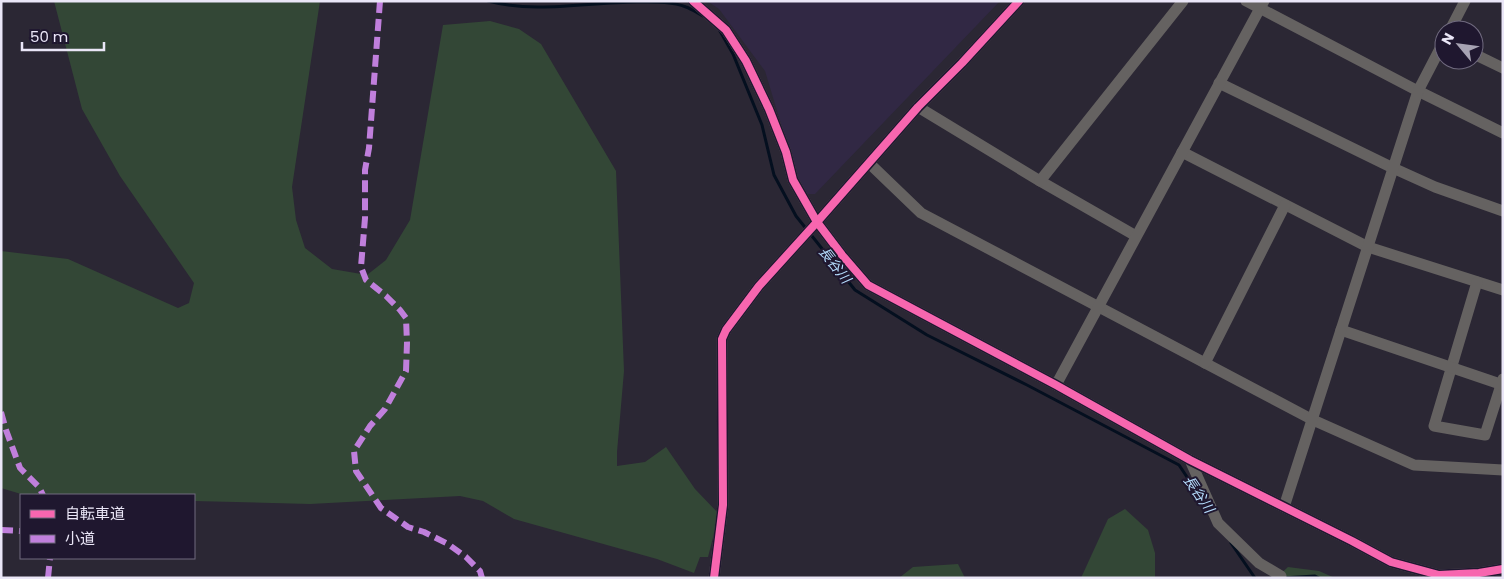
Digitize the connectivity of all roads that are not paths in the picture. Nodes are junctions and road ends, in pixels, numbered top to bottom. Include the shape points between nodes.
1 (693, 1) edge
2 (1019, 1) edge
3 (1183, 1) edge
4 (1246, 1) edge
5 (1465, 1) edge
6 (1262, 5) edge
7 (1455, 20) edge
8 (1484, 59) edge
9 (1434, 60) edge
10 (1503, 68) edge
11 (1219, 83) junction
12 (1418, 91) junction
13 (918, 107) junction
14 (1503, 133) edge
15 (1182, 152) junction
16 (869, 163) junction
17 (1393, 168) junction
18 (1040, 182) junction
19 (1285, 205) junction
20 (1503, 211) edge
21 (817, 222) junction
22 (1136, 236) junction
23 (1368, 247) junction
24 (1477, 282) junction
25 (1503, 290) edge
26 (1098, 307) junction
27 (1341, 330) junction
28 (1205, 363) junction
29 (1451, 367) junction
30 (1502, 383) edge
31 (1056, 385) junction
32 (1313, 420) junction
33 (1190, 460) junction
34 (1503, 470) edge
35 (1284, 506) junction
36 (1502, 571) edge
37 (1281, 576) dead end
38 (714, 578) edge

1 - 21 street via 726,30 746,61 786,152 793,180
2 - 13 street
3 - 18 street
4 - 6 street
5 - 7 street
6 - 11 street
6 - 12 street
8 - 10 street
9 - 12 street
11 - 15 street
11 - 17 street
12 - 14 street
12 - 17 street
13 - 16 street
13 - 18 street
15 - 19 street
15 - 22 street
16 - 21 street
16 - 26 street via 921,213
17 - 20 street
17 - 23 street
18 - 22 street
19 - 23 street
19 - 28 street
21 - 31 street via 868,285
21 - 38 street via 759,286 722,339 723,505
22 - 26 street
23 - 24 street
23 - 27 street
24 - 25 street
24 - 29 street
26 - 28 street
26 - 31 street
27 - 29 street
27 - 32 street
28 - 32 street
29 - 30 street
29 - 30 street via 1434,426 1485,434
31 - 33 street
32 - 34 street via 1414,465
32 - 35 street
33 - 35 street
33 - 37 street via 1218,523 1259,563
35 - 36 street via 1391,562 1439,575

